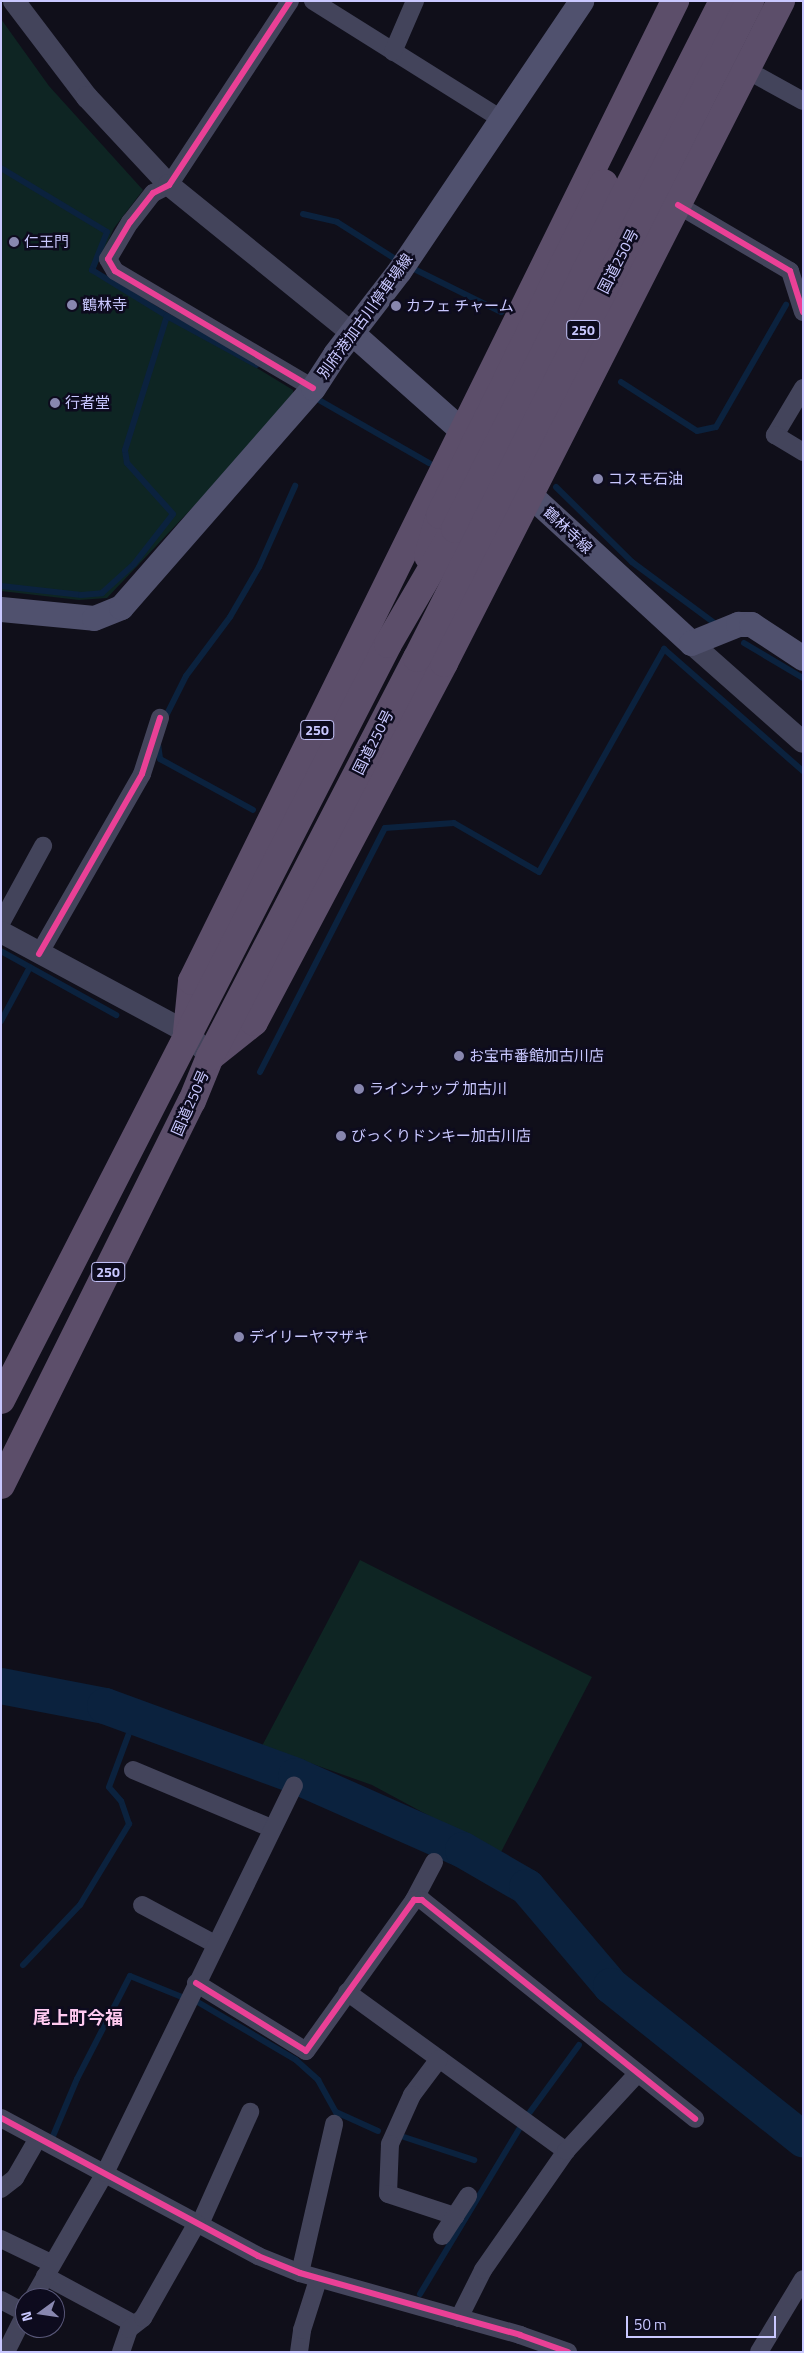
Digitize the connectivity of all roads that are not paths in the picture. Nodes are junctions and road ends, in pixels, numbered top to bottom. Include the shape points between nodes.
1 (14, 1) edge
2 (290, 1) edge
3 (313, 1) edge
4 (416, 1) edge
5 (581, 1) edge
6 (675, 1) edge
7 (695, 1) edge
8 (723, 1) edge
9 (750, 1) edge
10 (781, 1) edge
11 (393, 52) junction
12 (745, 69) junction
13 (803, 101) edge
14 (501, 119) junction
15 (169, 185) junction
16 (678, 205) junction
17 (803, 312) edge
18 (352, 333) junction
19 (313, 388) junction
20 (803, 388) edge
21 (465, 432) junction
22 (803, 452) edge
23 (529, 494) junction
24 (418, 591) junction
25 (1, 609) edge
26 (691, 643) junction
27 (803, 658) edge
28 (160, 718) dead end
29 (803, 742) edge
30 (43, 846) dead end
31 (1, 923) edge
32 (1, 932) edge
33 (39, 954) junction
34 (187, 1032) junction
35 (210, 1057) junction
36 (1, 1400) edge
37 (1, 1485) edge
38 (133, 1770) dead end
39 (294, 1786) dead end
40 (271, 1828) junction
41 (434, 1862) dead end
42 (414, 1900) junction
43 (142, 1905) dead end
44 (215, 1944) junction
45 (196, 1983) junction
46 (347, 1992) junction
47 (439, 2059) junction
48 (637, 2074) junction
49 (250, 2112) dead end
50 (1, 2118) edge
51 (695, 2118) dead end
52 (334, 2124) dead end
53 (38, 2138) junction
54 (566, 2151) junction
55 (105, 2173) junction
56 (2, 2186) edge
57 (468, 2196) dead end
58 (455, 2216) junction
59 (198, 2224) junction
60 (442, 2236) dead end
61 (1, 2239) edge
62 (48, 2270) junction
63 (300, 2273) junction
64 (803, 2279) edge
65 (318, 2280) junction
66 (38, 2288) edge
67 (1, 2300) edge
68 (15, 2308) edge
69 (459, 2318) junction
70 (134, 2324) junction
71 (15, 2334) edge
72 (6, 2352) edge
73 (121, 2352) edge
74 (299, 2352) edge
75 (568, 2352) edge
76 (759, 2352) edge

1 - 15 street via 87,98
2 - 15 street
3 - 11 street
4 - 11 street
5 - 14 main road, 別府港加古川停車場線
6 - 21 highway, 250
7 - 24 highway, 250, bridge via 440,515
8 - 24 highway, 国道250号 / 250, bridge via 455,529
9 - 35 highway, 国道250号 / 250, bridge via 417,658
10 - 12 highway, 250
11 - 14 street
12 - 13 street
12 - 16 highway, 250
14 - 18 main road, 別府港加古川停車場線 via 404,264
15 - 18 street
15 - 19 street via 153,193 130,222 108,259 115,272
16 - 17 street via 790,271
16 - 23 highway, 250
18 - 19 main road, 別府港加古川停車場線
18 - 21 main road, 鶴林寺線
19 - 25 main road, 別府港加古川停車場線 via 121,607 94,618
20 - 22 street via 775,436
21 - 23 main road, 鶴林寺線
21 - 34 highway, 250 via 192,981
23 - 26 main road, 鶴林寺線
23 - 35 highway, 250 via 254,1022
24 - 34 highway, 国道250号 / 250, bridge
26 - 27 main road via 738,624 751,624
26 - 29 street
28 - 33 street via 142,774
30 - 31 street
32 - 33 street
33 - 34 street
34 - 35 street
34 - 36 highway, 国道250号 / 250
35 - 37 highway, 国道250号 / 250 via 192,1101
38 - 40 street
39 - 40 street
40 - 44 street
41 - 42 street
42 - 46 street
42 - 48 street via 422,1900
43 - 44 street
44 - 45 street
45 - 46 street via 306,2051
45 - 55 street
46 - 47 street
47 - 54 street
47 - 58 street via 412,2095 390,2144 388,2194
48 - 51 street
48 - 54 street
49 - 59 street
50 - 53 street
52 - 63 street
53 - 55 street
53 - 56 street via 15,2178
54 - 69 street via 483,2270
55 - 59 street
55 - 62 street
57 - 58 street
58 - 60 street
59 - 63 street via 258,2256
59 - 70 street via 142,2318
61 - 62 street
62 - 66 street
62 - 70 street
63 - 65 street
64 - 76 street
65 - 69 street
65 - 74 street via 302,2330
67 - 68 street
69 - 75 street
70 - 73 street via 129,2328
71 - 72 street

